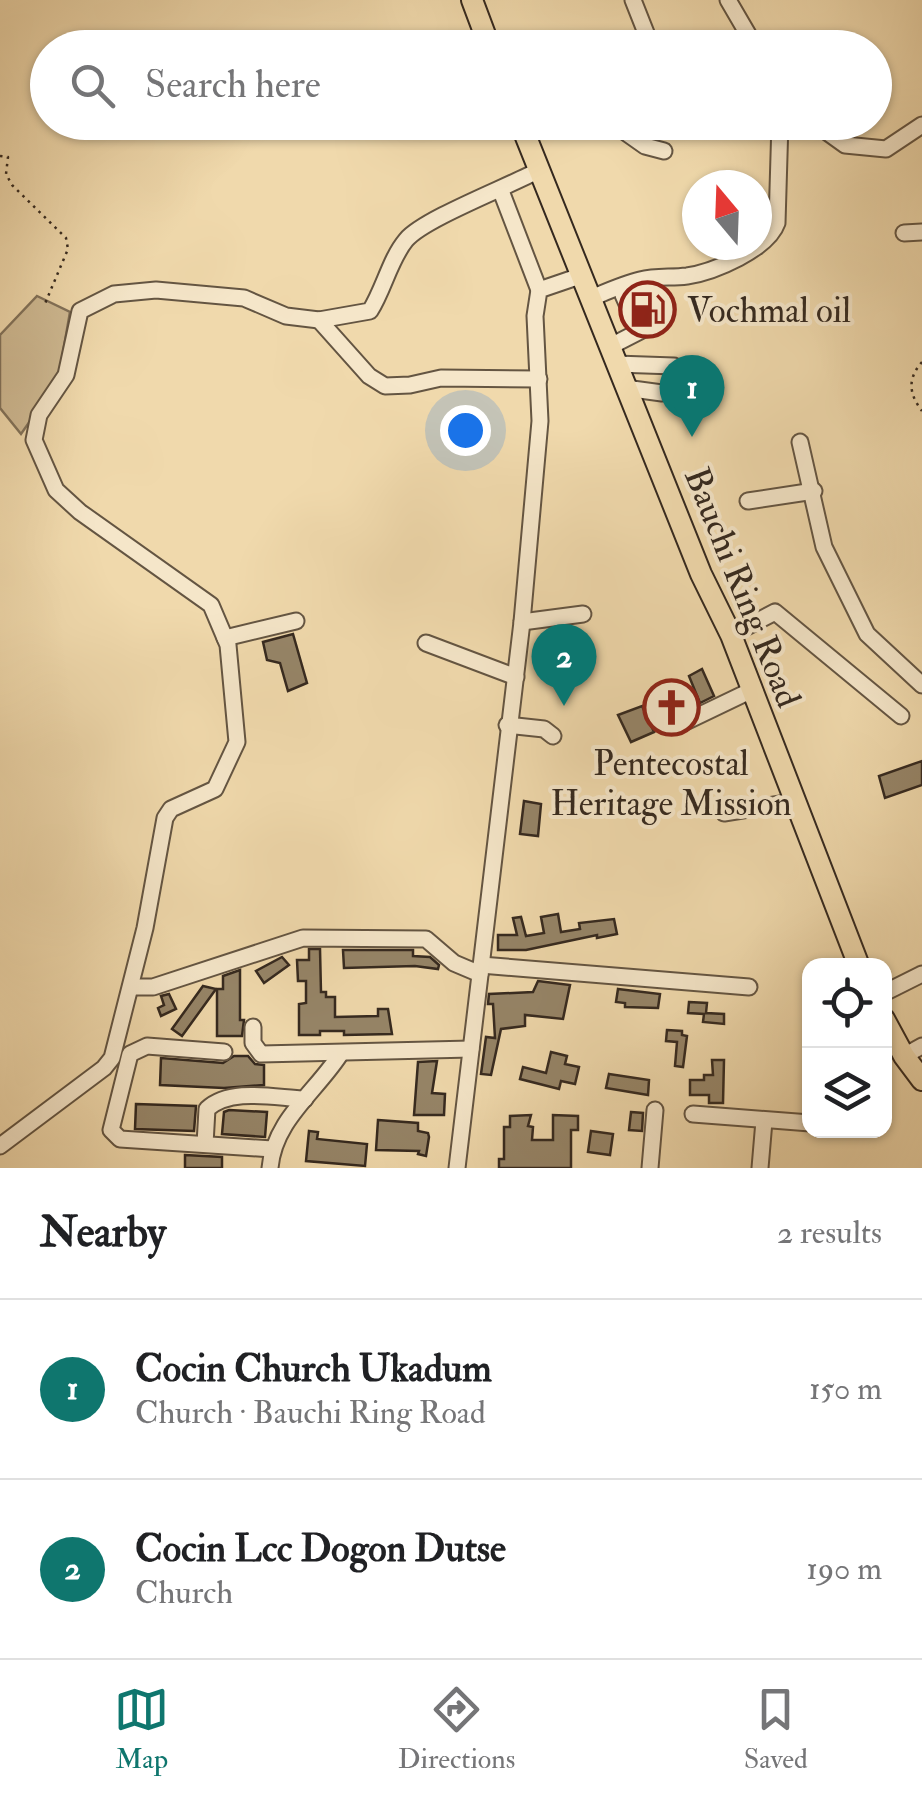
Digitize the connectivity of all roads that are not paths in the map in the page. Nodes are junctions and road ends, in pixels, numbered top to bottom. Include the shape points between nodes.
1 (472, 0) edge
2 (634, 0) edge
3 (728, 0) edge
4 (483, 30) edge
5 (645, 30) edge
6 (746, 30) edge
7 (922, 125) edge
8 (530, 140) edge
9 (636, 140) edge
10 (779, 140) edge
11 (839, 140) edge
12 (664, 151) dead end
13 (539, 170) junction
14 (501, 190) junction
15 (922, 232) edge
16 (904, 233) dead end
17 (580, 276) junction
18 (539, 290) junction
19 (623, 295) junction
20 (590, 302) junction
21 (320, 320) junction
22 (639, 331) junction
23 (612, 355) junction
24 (539, 380) junction
25 (625, 388) junction
26 (800, 442) dead end
27 (814, 491) junction
28 (748, 501) dead end
29 (583, 614) dead end
30 (296, 621) dead end
31 (522, 622) junction
32 (731, 635) junction
33 (225, 638) junction
34 (426, 643) dead end
35 (516, 677) junction
36 (922, 684) edge
37 (752, 690) junction
38 (901, 716) dead end
39 (507, 725) junction
40 (677, 726) dead end
41 (553, 736) dead end
42 (794, 802) junction
43 (724, 813) dead end
44 (856, 958) edge
45 (480, 969) junction
46 (922, 974) edge
47 (131, 987) junction
48 (750, 987) dead end
49 (892, 989) edge
50 (253, 1026) dead end
51 (892, 1027) edge
52 (472, 1049) junction
53 (913, 1051) edge
54 (224, 1052) dead end
55 (341, 1054) junction
56 (922, 1080) edge
57 (305, 1099) junction
58 (655, 1110) dead end
59 (693, 1114) dead end
60 (764, 1121) junction
61 (802, 1123) edge
62 (204, 1144) junction
63 (0, 1146) edge
64 (272, 1149) junction
65 (270, 1168) edge
66 (457, 1168) edge
67 (650, 1168) edge
68 (760, 1168) edge

1 - 4 main road
2 - 5 street
3 - 6 street
7 - 11 street via 886,149
8 - 13 main road, Bauchi Ring Road
9 - 12 street
10 - 20 street via 773,236 687,276 638,280
13 - 14 street
13 - 17 main road, Bauchi Ring Road
14 - 18 street
14 - 21 street via 406,238 370,311
15 - 16 street
17 - 18 street
17 - 20 main road, Bauchi Ring Road
18 - 24 street
19 - 20 street
19 - 22 street
19 - 22 street via 650,289 660,305 659,316
20 - 23 main road, Bauchi Ring Road
21 - 24 street via 384,386 442,378
21 - 33 street via 286,316 244,298 156,290 114,294 80,311 66,374 39,414 34,440 56,490 212,605
22 - 23 street
23 - 25 main road, Bauchi Ring Road
23 - 25 street via 674,366 680,375 670,392
24 - 31 street
25 - 32 main road, Bauchi Ring Road
26 - 27 street
27 - 28 street
27 - 36 street via 824,547 866,634
29 - 31 street
30 - 33 street
31 - 35 street
32 - 37 main road, Bauchi Ring Road
32 - 38 street via 775,612
33 - 47 street via 237,742 215,789 164,818
34 - 35 street
35 - 39 street
37 - 40 street
37 - 42 main road, Bauchi Ring Road
39 - 41 street
39 - 45 street
42 - 43 street
42 - 44 main road, Bauchi Ring Road
45 - 47 street via 454,963 426,939 302,938 153,987
45 - 48 street
45 - 52 street
46 - 49 street
47 - 63 street via 104,1068
50 - 55 street via 261,1054
51 - 53 main road
52 - 55 street
52 - 66 street
53 - 56 main road
54 - 62 street via 146,1046 130,1054 111,1130 120,1140
55 - 57 street
57 - 62 street via 217,1099 207,1108
57 - 64 street
58 - 67 street
59 - 60 street
60 - 61 street
60 - 68 street
62 - 64 street
64 - 65 street

